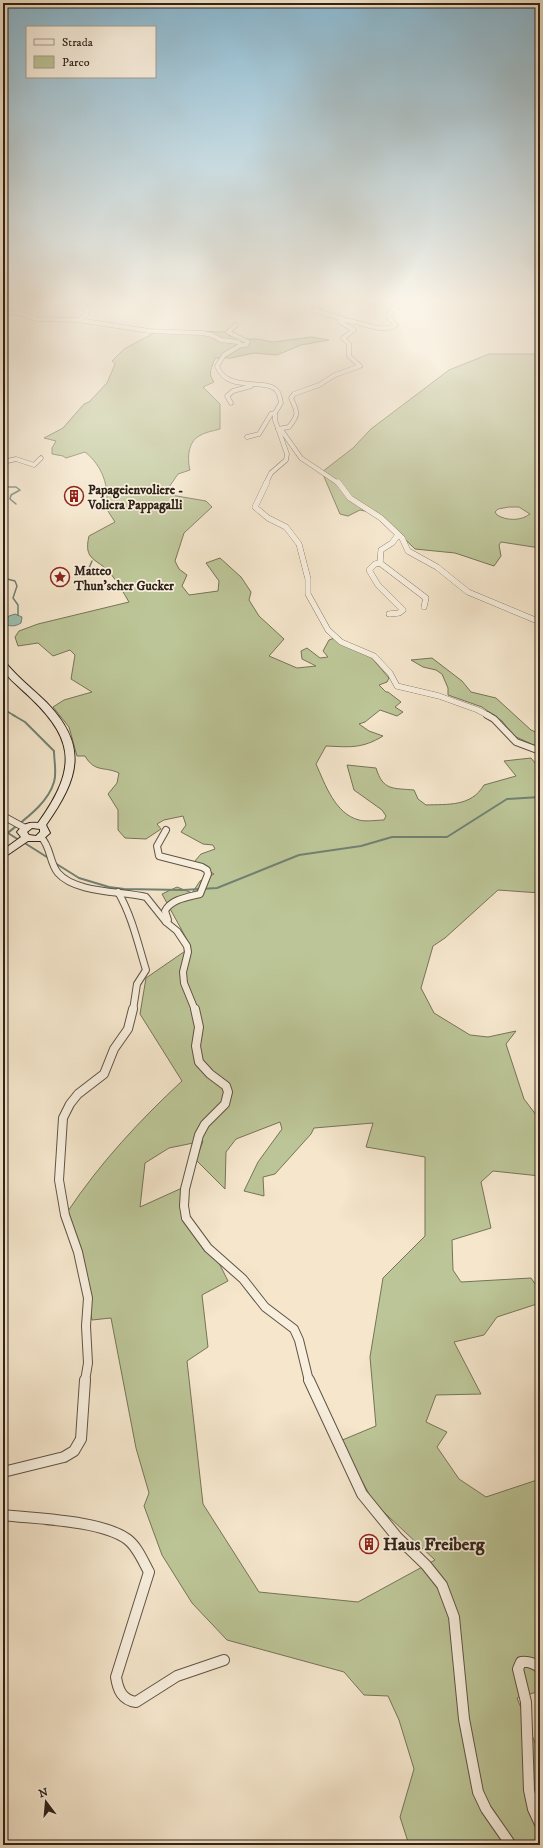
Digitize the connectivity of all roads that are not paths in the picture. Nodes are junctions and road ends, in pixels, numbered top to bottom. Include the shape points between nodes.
1 (320, 384) edge
2 (251, 385) joint
3 (231, 403) dead end
4 (275, 413) junction
5 (278, 429) junction
6 (247, 437) dead end
7 (42, 458) dead end
8 (3, 462) edge
9 (398, 535) junction
10 (380, 563) junction
11 (424, 607) dead end
12 (389, 614) dead end
13 (540, 622) edge
14 (6, 668) edge
15 (540, 752) edge
16 (3, 816) edge
17 (23, 826) junction
18 (41, 826) junction
19 (166, 830) dead end
20 (41, 837) junction
21 (23, 841) junction
22 (3, 855) edge
23 (118, 892) junction
24 (166, 922) junction
25 (3, 1472) edge
26 (3, 1515) edge
27 (224, 1660) dead end
28 (540, 1668) edge
29 (540, 1824) edge
30 (511, 1845) edge

1 - 5 street via 294,394 291,398 298,410 298,417 289,427
2 - 3 street via 230,392 227,396
2 - 4 street via 276,389 281,403
4 - 5 street
4 - 6 street via 271,414 259,434
5 - 9 street via 283,432 303,461 337,481 350,498 378,516
5 - 15 street via 287,454 286,460 271,473 254,507 286,527 299,544 308,579 308,594 328,630 341,642 374,656 390,672 397,686 439,696 478,710 494,719 516,742
7 - 8 street via 34,465 16,459
9 - 10 street via 392,543 381,550
9 - 13 street via 408,551 437,567 463,589
10 - 11 street via 426,598
10 - 12 street via 374,564 369,570 378,585 403,610
14 - 18 main road via 56,717 64,728 70,754 68,779 62,794
16 - 17 street
17 - 18 main road
17 - 21 main road
18 - 20 main road via 46,831
19 - 24 street via 156,845 159,856 202,867 208,874 203,889 193,896 167,906
20 - 21 main road
20 - 23 street via 48,843 56,871 67,880 79,885
21 - 22 main road
23 - 24 street via 146,897
23 - 25 street via 133,926 146,970 137,984 128,1029 114,1049 104,1074 78,1094 63,1118 59,1169 65,1215 78,1252 88,1298 88,1363 83,1393 81,1439 74,1450 64,1457
24 - 30 street via 177,931 188,952 183,972 184,983 199,1027 196,1046 199,1062 226,1086 228,1092 225,1104 205,1124 192,1153 185,1189 186,1218 208,1248 243,1279 265,1307 294,1329 310,1385 362,1494 397,1537 426,1565 442,1585 454,1617 464,1720 478,1792
26 - 27 street via 83,1525 116,1532 138,1551 149,1572 116,1677 123,1698 129,1702 136,1702 177,1676
28 - 29 street via 525,1661 521,1662 518,1669 526,1702 529,1790 533,1809

